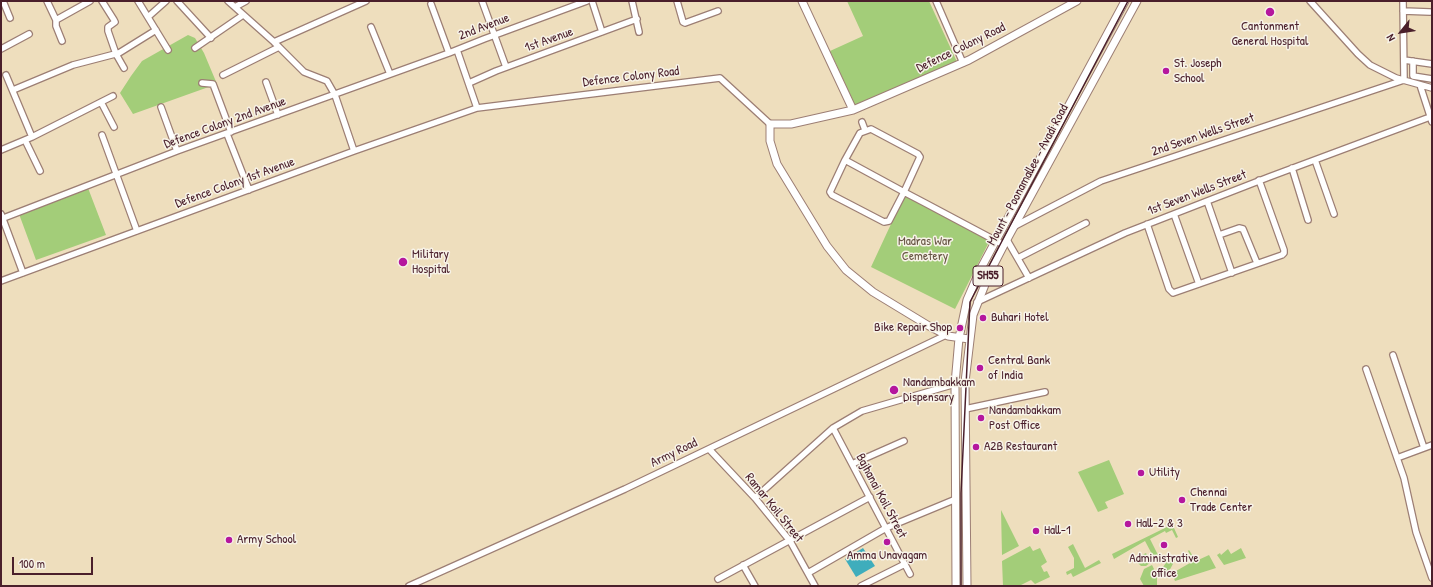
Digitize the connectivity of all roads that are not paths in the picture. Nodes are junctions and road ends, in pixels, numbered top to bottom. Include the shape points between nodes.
1 (3, 1) edge
2 (47, 1) edge
3 (90, 1) edge
4 (102, 1) edge
5 (138, 1) edge
6 (166, 1) edge
7 (177, 1) edge
8 (228, 1) edge
9 (246, 1) edge
10 (366, 1) edge
11 (482, 1) edge
12 (587, 1) edge
13 (592, 1) edge
14 (632, 1) edge
15 (677, 1) edge
16 (802, 1) edge
17 (936, 1) edge
18 (1077, 1) edge
19 (1125, 1) edge
20 (1137, 1) edge
21 (1310, 1) edge
22 (1403, 1) edge
23 (431, 4) dead end
24 (235, 7) junction
25 (718, 11) dead end
26 (1403, 11) junction
27 (1430, 12) dead end
28 (243, 15) junction
29 (148, 17) junction
30 (10, 18) dead end
31 (637, 19) junction
32 (56, 20) junction
33 (370, 27) dead end
34 (156, 30) junction
35 (602, 32) junction
36 (639, 32) dead end
37 (29, 34) dead end
38 (495, 35) junction
39 (211, 38) junction
40 (62, 41) dead end
41 (274, 42) junction
42 (279, 47) junction
43 (195, 48) dead end
44 (1, 49) edge
45 (168, 50) dead end
46 (457, 50) junction
47 (449, 53) junction
48 (116, 54) junction
49 (1404, 60) junction
50 (1413, 61) junction
51 (963, 63) junction
52 (1432, 64) edge
53 (506, 67) junction
54 (124, 68) dead end
55 (390, 74) junction
56 (6, 75) dead end
57 (223, 75) dead end
58 (1432, 79) edge
59 (1404, 80) junction
60 (266, 82) dead end
61 (202, 83) dead end
62 (469, 83) junction
63 (1420, 85) junction
64 (1432, 88) edge
65 (14, 90) junction
66 (335, 95) junction
67 (113, 96) dead end
68 (102, 102) junction
69 (161, 107) dead end
70 (477, 108) junction
71 (853, 110) junction
72 (278, 115) junction
73 (1431, 120) edge
74 (862, 122) dead end
75 (770, 124) junction
76 (114, 127) dead end
77 (865, 130) junction
78 (229, 133) junction
79 (102, 135) dead end
80 (32, 137) junction
81 (26, 140) junction
82 (1, 150) edge
83 (354, 151) junction
84 (177, 152) junction
85 (845, 160) junction
86 (1315, 160) junction
87 (1292, 168) junction
88 (40, 171) dead end
89 (117, 175) junction
90 (1259, 180) junction
91 (248, 190) junction
92 (904, 192) junction
93 (1207, 201) junction
94 (1174, 214) junction
95 (1334, 214) dead end
96 (2, 217) edge
97 (1308, 220) dead end
98 (1086, 223) dead end
99 (1147, 224) junction
100 (1015, 226) junction
101 (137, 231) junction
102 (1219, 235) junction
103 (996, 240) junction
104 (1005, 242) junction
105 (1018, 258) junction
106 (1257, 263) junction
107 (1232, 272) junction
108 (23, 273) junction
109 (1029, 278) junction
110 (1, 281) edge
111 (1199, 284) junction
112 (977, 302) junction
113 (946, 335) junction
114 (959, 338) junction
115 (969, 339) junction
116 (1393, 355) dead end
117 (1366, 369) dead end
118 (955, 384) junction
119 (1045, 392) dead end
120 (965, 409) junction
121 (955, 427) junction
122 (965, 427) junction
123 (832, 428) junction
124 (904, 441) dead end
125 (1432, 446) edge
126 (1424, 448) junction
127 (709, 449) junction
128 (1397, 458) junction
129 (852, 464) junction
130 (870, 497) junction
131 (755, 498) junction
132 (956, 500) junction
133 (886, 528) junction
134 (790, 541) junction
135 (905, 564) junction
136 (743, 565) junction
137 (808, 573) junction
138 (910, 574) dead end
139 (1432, 578) edge
140 (718, 579) dead end
141 (409, 586) edge
142 (755, 586) edge
143 (815, 586) edge
144 (861, 586) edge
145 (956, 586) edge
146 (967, 586) edge

1 - 30 street
2 - 32 street
3 - 32 street
4 - 48 street via 115,22 108,27 108,31
5 - 29 street
6 - 29 street
7 - 39 street
8 - 24 street
9 - 24 street
10 - 41 street
11 - 38 street
12 - 38 street, 2nd Avenue
13 - 35 street
14 - 31 street
15 - 25 street via 685,23
16 - 71 main road
17 - 51 street
18 - 51 main road, Defence Colony Road
19 - 103 main road, Mount - Poonamallee - Avadi Road / SH55
20 - 100 main road, Mount - Poonamallee - Avadi Road / SH55
21 - 59 street via 1365,61
22 - 26 street
23 - 47 street
24 - 28 street
26 - 27 street
26 - 49 street
28 - 39 street
28 - 41 street
29 - 34 street
31 - 35 street, 1st Avenue
31 - 36 street
32 - 40 street
33 - 55 street
34 - 45 street
34 - 48 street
35 - 53 street, 1st Avenue
37 - 44 street
38 - 46 street, 2nd Avenue
38 - 53 street
39 - 43 street
41 - 42 street
42 - 57 street
42 - 66 street via 304,72 327,81
46 - 47 street, Defence Colony 2nd Avenue
46 - 62 street
47 - 55 street, Defence Colony 2nd Avenue
48 - 54 street
48 - 65 street via 73,65
49 - 50 street
49 - 59 street
50 - 52 street
50 - 58 street via 1413,76
51 - 71 main road, Defence Colony Road
53 - 62 street, 1st Avenue
55 - 66 street, Defence Colony 2nd Avenue
56 - 65 street
59 - 63 street
59 - 100 street, 2nd Seven Wells Street via 1101,181
60 - 72 street
61 - 78 street via 214,85
62 - 70 street
63 - 64 street
63 - 73 street
65 - 80 street
66 - 72 street, Defence Colony 2nd Avenue
66 - 83 street
67 - 68 street
68 - 76 street
68 - 80 street
69 - 84 street
70 - 75 street, Defence Colony Road via 720,78
70 - 83 street, Defence Colony 1st Avenue
71 - 75 main road, Defence Colony Road via 791,124
72 - 78 street, Defence Colony 2nd Avenue
73 - 86 street, 1st Seven Wells Street
74 - 77 street
75 - 113 main road via 770,141 777,164 836,259 852,276 873,292
77 - 85 street via 860,133
77 - 92 street via 871,129 920,157
78 - 84 street, Defence Colony 2nd Avenue
78 - 91 street
79 - 89 street
80 - 81 street
81 - 82 street
81 - 88 street
83 - 91 street, Defence Colony 1st Avenue
84 - 89 street, Defence Colony 2nd Avenue
85 - 92 street
85 - 92 street via 830,192 832,195 884,222 889,221
86 - 87 street, 1st Seven Wells Street
86 - 95 street
87 - 90 street, 1st Seven Wells Street
87 - 97 street
89 - 96 street, Defence Colony 2nd Avenue
89 - 101 street
90 - 93 street, 1st Seven Wells Street
90 - 106 street via 1284,253
91 - 101 street, Defence Colony 1st Avenue
92 - 103 street
93 - 94 street, 1st Seven Wells Street
93 - 102 street
94 - 99 street, 1st Seven Wells Street
94 - 111 street
96 - 108 street
98 - 105 street
99 - 109 street, 1st Seven Wells Street via 1105,241
99 - 111 street via 1171,292 1176,294
100 - 104 main road, Mount - Poonamallee - Avadi Road / SH55
101 - 108 street, Defence Colony 1st Avenue
102 - 106 street via 1243,229
102 - 107 street
103 - 104 street
103 - 114 main road, Mount - Poonamallee - Avadi Road / SH55 via 967,300
104 - 105 street
104 - 112 main road, Mount - Poonamallee - Avadi Road / SH55
105 - 109 street
106 - 107 street
107 - 111 street
108 - 110 street, Defence Colony 1st Avenue
109 - 112 street, 1st Seven Wells Street
112 - 115 main road, Mount - Poonamallee - Avadi Road / SH55
113 - 114 main road
113 - 127 street, Army Road
114 - 115 main road
114 - 118 main road, Mount - Poonamallee - Avadi Road / SH55
115 - 120 main road, Mount - Poonamallee - Avadi Road / SH55
116 - 126 street
117 - 128 street
118 - 121 main road, Mount - Poonamallee - Avadi Road / SH55
118 - 123 street via 862,411
119 - 120 street
120 - 122 main road, Mount - Poonamallee - Avadi Road / SH55
121 - 122 main road
121 - 132 main road, Mount - Poonamallee - Avadi Road / SH55
122 - 146 main road, Mount - Poonamallee - Avadi Road / SH55
123 - 129 street, Bajhanai Koil Street
123 - 131 street
124 - 129 street
125 - 126 street
126 - 128 street
127 - 131 street, Ramar Koil Street
127 - 141 street, Army Road via 529,534
128 - 139 street via 1409,494 1416,532
129 - 130 street, Bajhanai Koil Street
130 - 133 street, Bajhanai Koil Street
130 - 134 street
131 - 134 street, Ramar Koil Street
132 - 133 street
132 - 145 main road, Mount - Poonamallee - Avadi Road / SH55
133 - 135 street, Bajhanai Koil Street
133 - 137 street
134 - 136 street
134 - 137 street, Ramar Koil Street
135 - 138 street, Bajhanai Koil Street
135 - 144 street
136 - 140 street
136 - 142 street
137 - 143 street, Ramar Koil Street

